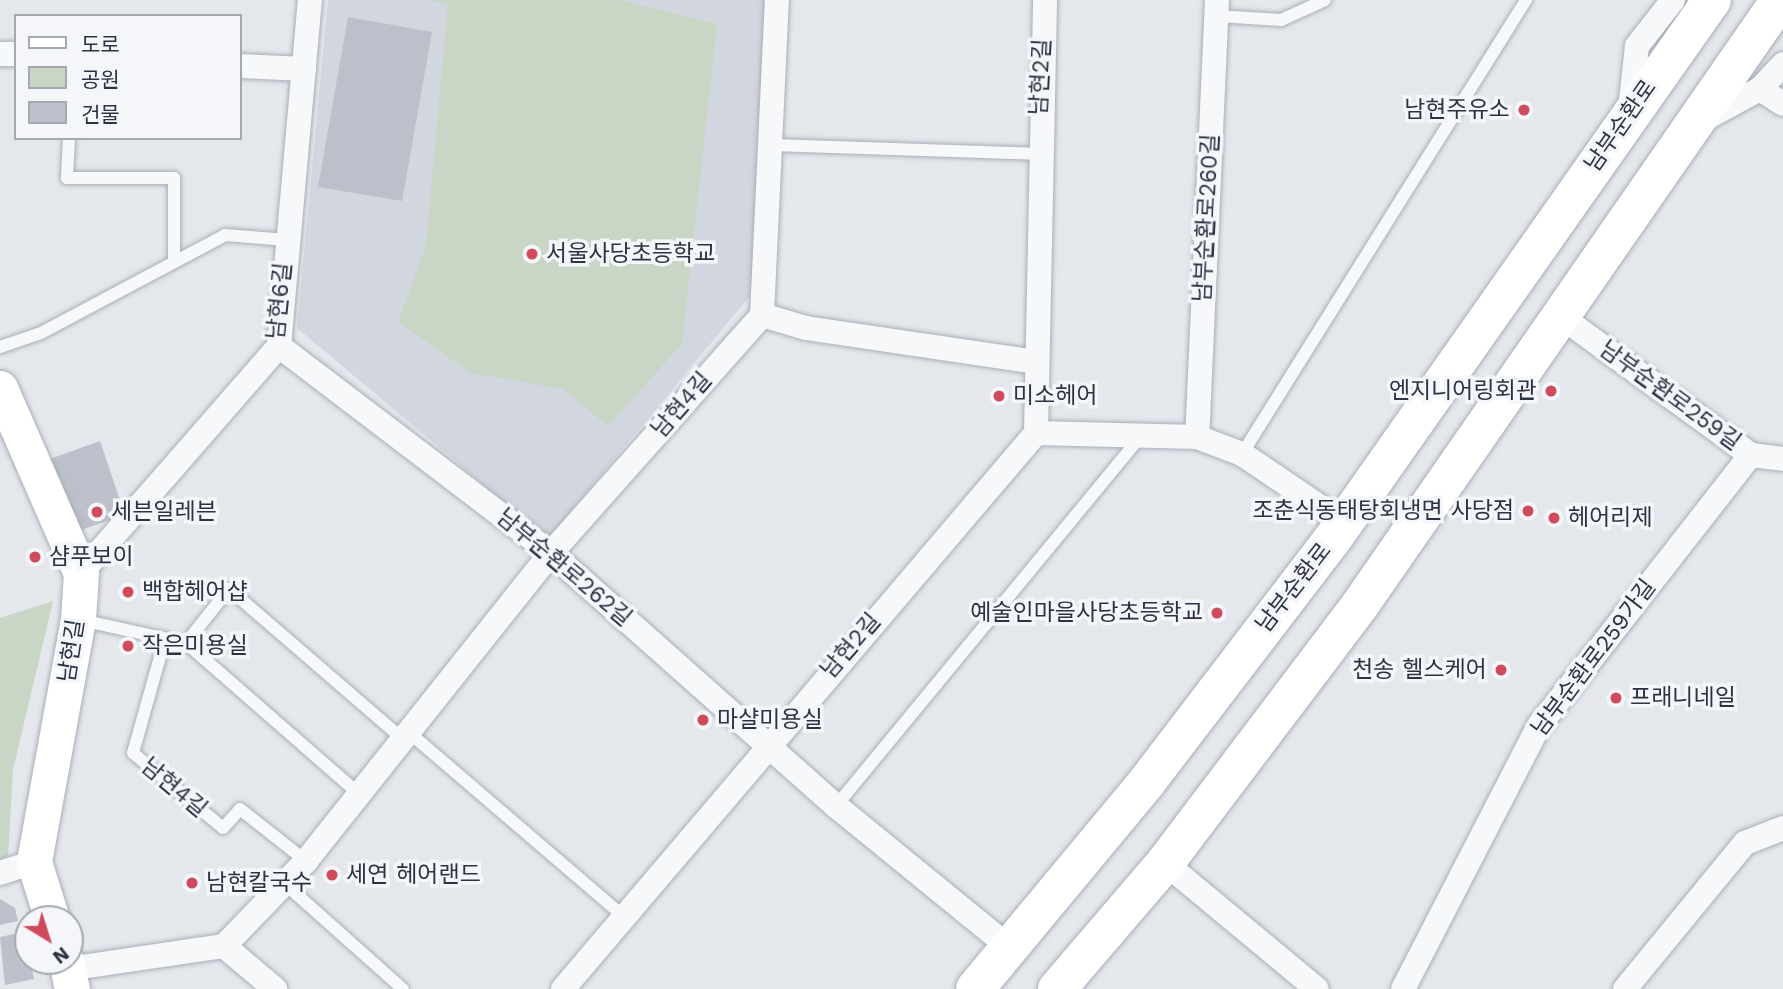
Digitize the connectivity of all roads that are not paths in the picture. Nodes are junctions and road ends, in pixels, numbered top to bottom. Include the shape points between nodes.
1 (310, 0) edge
2 (777, 0) edge
3 (1045, 0) edge
4 (1325, 0) edge
5 (1526, 0) edge
6 (1674, 0) edge
7 (1713, 0) edge
8 (1780, 0) edge
9 (1217, 8) edge
10 (1783, 64) edge
11 (242, 66) edge
12 (304, 69) junction
13 (1760, 89) junction
14 (1783, 104) edge
15 (1629, 113) junction
16 (1692, 127) junction
17 (69, 140) edge
18 (771, 145) junction
19 (1037, 153) junction
20 (286, 240) junction
21 (174, 262) junction
22 (762, 315) junction
23 (1563, 318) junction
24 (279, 346) junction
25 (0, 347) edge
26 (1035, 362) junction
27 (1, 392) edge
28 (1429, 408) junction
29 (1036, 433) junction
30 (1197, 437) junction
31 (1140, 438) junction
32 (1242, 454) junction
33 (1751, 455) junction
34 (1466, 457) junction
35 (1783, 459) edge
36 (1338, 532) junction
37 (551, 553) junction
38 (81, 573) junction
39 (1360, 605) junction
40 (78, 620) junction
41 (165, 639) junction
42 (187, 643) junction
43 (409, 738) junction
44 (767, 743) junction
45 (360, 795) junction
46 (836, 806) junction
47 (1783, 828) edge
48 (306, 861) junction
49 (34, 862) junction
50 (1165, 863) junction
51 (0, 873) edge
52 (285, 884) junction
53 (48, 905) edge
54 (624, 917) junction
55 (224, 946) junction
56 (1010, 948) junction
57 (84, 970) edge
58 (275, 989) edge
59 (403, 989) edge
60 (563, 989) edge
61 (975, 989) edge
62 (1057, 989) edge
63 (1317, 989) edge
64 (1403, 989) edge
65 (1625, 989) edge

1 - 12 street, 남현6길
2 - 18 street
3 - 19 street, 남현2길
4 - 9 lane via 1281,20
5 - 32 lane
6 - 15 street via 1637,46
7 - 15 main road, 남부순환로
8 - 16 main road
9 - 30 street, 남부순환로260길
10 - 13 street
11 - 12 street
12 - 20 street, 남현6길
13 - 14 street
13 - 16 street
15 - 28 main road, 남부순환로
16 - 23 main road
17 - 21 lane via 66,178 174,178
18 - 19 lane
18 - 22 street
19 - 26 street, 남현2길
20 - 21 lane via 225,235
20 - 24 street, 남현6길
21 - 25 lane via 41,333
22 - 26 street via 807,328
22 - 37 street, 남현4길
23 - 33 street, 남부순환로259길
23 - 34 main road
24 - 37 street, 남부순환로262길
24 - 38 street, 남현6길
26 - 29 street, 남현2길
27 - 38 street, 남현길
28 - 34 main road via 1432,464 1443,469
28 - 36 main road, 남부순환로
29 - 31 street
29 - 44 street, 남현2길
30 - 31 street
30 - 32 street
31 - 46 lane
32 - 36 street
33 - 35 street, 남부순환로259길
33 - 64 street, 남부순환로259가길 via 1539,726
34 - 39 main road
36 - 39 main road via 1359,539 1370,550
36 - 56 main road, 남부순환로
37 - 43 street, 남현4길
37 - 44 street, 남부순환로262길
38 - 40 street, 남현길
39 - 50 main road
40 - 41 lane
40 - 49 street, 남현길
41 - 42 lane
41 - 48 lane, 남현4길 via 133,753 223,828 240,809
42 - 43 lane via 229,589
42 - 45 lane
43 - 45 street, 남현4길
43 - 54 lane
44 - 46 street, 남부순환로262길
44 - 54 street, 남현2길
45 - 48 street, 남현4길
46 - 56 street, 남부순환로262길
47 - 65 street via 1745,843
48 - 52 street, 남현4길
49 - 51 street
49 - 53 street, 남현길
50 - 62 main road
50 - 63 street
52 - 55 street, 남현4길
52 - 59 lane
54 - 60 street, 남현2길
55 - 57 street
55 - 58 street
56 - 61 main road, 남부순환로

